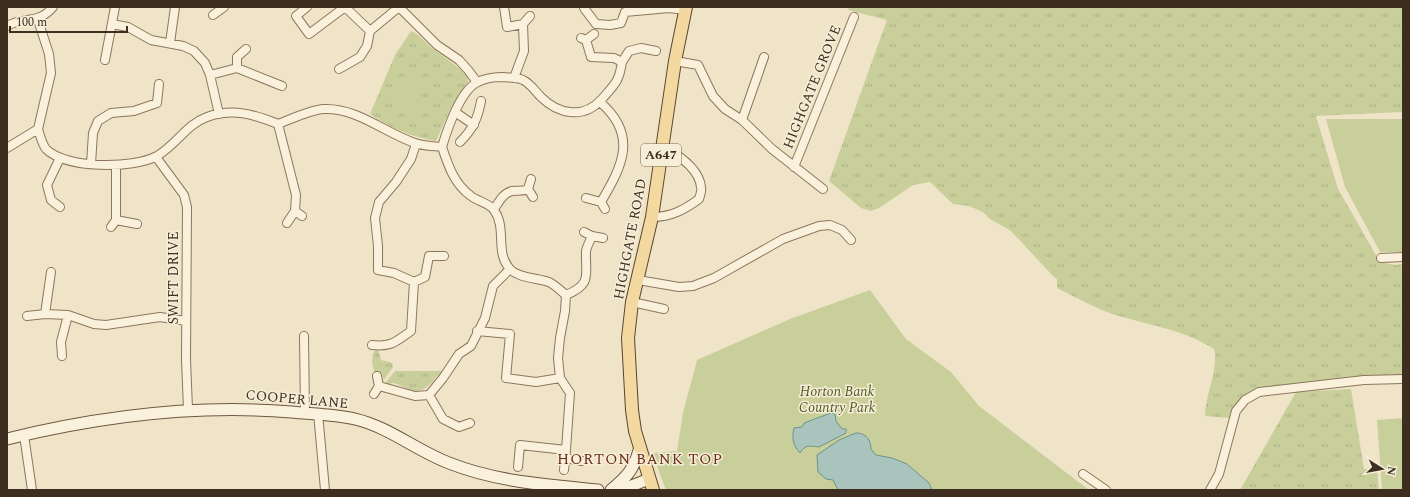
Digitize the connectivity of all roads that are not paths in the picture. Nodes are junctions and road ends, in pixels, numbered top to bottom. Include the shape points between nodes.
1 (53, 7) edge
2 (115, 7) edge
3 (175, 7) edge
4 (224, 7) edge
5 (307, 7) edge
6 (345, 7) edge
7 (399, 7) edge
8 (504, 7) edge
9 (584, 8) edge
10 (685, 9) edge
11 (213, 15) dead end
12 (530, 16) dead end
13 (854, 17) dead end
14 (38, 20) junction
15 (112, 24) junction
16 (523, 24) junction
17 (7, 26) edge
18 (370, 31) junction
19 (587, 37) dead end
20 (170, 43) junction
21 (246, 49) dead end
22 (656, 51) dead end
23 (764, 57) dead end
24 (105, 60) dead end
25 (675, 61) junction
26 (622, 62) junction
27 (237, 68) junction
28 (338, 69) dead end
29 (210, 76) junction
30 (514, 78) junction
31 (477, 82) junction
32 (159, 84) dead end
33 (282, 86) dead end
34 (481, 101) dead end
35 (600, 102) junction
36 (455, 112) junction
37 (219, 114) junction
38 (742, 120) junction
39 (278, 124) junction
40 (474, 125) junction
41 (38, 129) junction
42 (460, 142) dead end
43 (416, 144) junction
44 (662, 146) junction
45 (442, 147) junction
46 (7, 148) edge
47 (156, 156) junction
48 (60, 158) junction
49 (92, 164) junction
50 (116, 166) junction
51 (794, 167) junction
52 (531, 179) dead end
53 (528, 189) junction
54 (823, 189) dead end
55 (533, 197) dead end
56 (586, 198) dead end
57 (60, 207) dead end
58 (494, 209) junction
59 (295, 211) junction
60 (302, 216) dead end
61 (652, 217) junction
62 (287, 223) dead end
63 (137, 224) dead end
64 (584, 232) dead end
65 (592, 236) junction
66 (603, 238) dead end
67 (851, 240) dead end
68 (444, 256) dead end
69 (1403, 257) edge
70 (1381, 258) dead end
71 (510, 269) junction
72 (51, 272) dead end
73 (638, 280) junction
74 (414, 282) junction
75 (566, 295) junction
76 (632, 302) junction
77 (664, 310) dead end
78 (45, 314) junction
79 (68, 315) junction
80 (27, 316) dead end
81 (186, 321) junction
82 (478, 331) junction
83 (304, 336) dead end
84 (372, 344) dead end
85 (62, 356) dead end
86 (377, 376) dead end
87 (560, 378) junction
88 (1403, 379) edge
89 (379, 386) junction
90 (374, 394) dead end
91 (429, 395) junction
92 (188, 409) junction
93 (305, 413) junction
94 (318, 414) junction
95 (470, 423) dead end
96 (24, 435) junction
97 (7, 439) edge
98 (640, 447) junction
99 (566, 454) junction
100 (582, 461) dead end
101 (518, 467) dead end
102 (564, 470) dead end
103 (1082, 474) dead end
104 (651, 484) edge
105 (32, 490) edge
106 (325, 490) edge
107 (598, 490) edge
108 (611, 490) edge
109 (621, 490) edge
110 (1106, 490) edge
111 (1210, 490) edge

1 - 14 street via 48,14
2 - 15 street
3 - 20 street
4 - 11 street
5 - 6 street via 296,16 310,34
6 - 18 street
7 - 18 street
7 - 31 street via 436,45 459,60
8 - 16 street via 507,27
9 - 10 street via 596,24 610,25 621,23 625,12
10 - 25 main road, HIGHGATE ROAD / A647
12 - 16 street
13 - 51 street, HIGHGATE GROVE
14 - 17 street
14 - 41 street via 49,54 51,73
15 - 20 street via 128,27 151,40
15 - 24 street
16 - 30 street via 524,50
18 - 28 street via 367,46 360,57
19 - 26 street via 592,57 614,58
20 - 29 street via 194,51 205,63
21 - 27 street via 237,57
22 - 26 street via 641,48 629,51
23 - 38 street
25 - 38 street via 698,65 714,96 725,109
25 - 44 main road, HIGHGATE ROAD / A647
26 - 35 street via 618,81
27 - 29 street
27 - 33 street
29 - 37 street
30 - 31 street via 495,77
30 - 35 street via 527,83 550,104 562,110 576,113 590,110
31 - 36 street via 468,90
32 - 49 street via 157,103 134,111 111,114 98,121 93,133
34 - 40 street
35 - 56 street via 617,122 623,149 617,174 603,205
36 - 40 street
36 - 45 street
37 - 39 street via 252,114
37 - 47 street via 193,123 172,146
38 - 51 street
39 - 43 street via 324,109 341,111 359,116
39 - 59 street via 296,195
40 - 42 street
41 - 46 street
41 - 48 street via 46,148
43 - 45 street
43 - 74 street via 411,159 379,202 375,218 378,270 394,273
44 - 61 main road, HIGHGATE ROAD / A647
44 - 61 street via 688,165 702,187 699,199 687,208 671,216
45 - 58 street via 450,171 461,188 471,197
47 - 50 street via 138,163
47 - 81 street, SWIFT DRIVE via 184,196 187,207
48 - 49 street
48 - 57 street via 47,186 51,200
49 - 50 street
50 - 63 street via 113,224
51 - 54 street
52 - 53 street
53 - 55 street
53 - 58 street via 512,191 503,196
58 - 71 street via 500,223 502,255
59 - 60 street
59 - 62 street
61 - 73 main road, HIGHGATE ROAD / A647
64 - 65 street
65 - 66 street
65 - 75 street via 586,249 588,274 578,290
67 - 73 street via 842,230 830,225 818,226 783,240 714,278 693,286 679,287
68 - 74 street via 427,253 425,277
69 - 70 street
71 - 75 street via 550,283
71 - 82 street via 493,286 485,318
72 - 78 street
73 - 76 main road, HIGHGATE ROAD / A647
74 - 84 street via 411,331 390,345
75 - 87 street via 558,358
76 - 77 street
76 - 98 main road, HIGHGATE ROAD / A647 via 628,338 629,383
78 - 79 street
78 - 80 street
79 - 81 street via 94,324 106,325 160,318
79 - 85 street via 61,342
81 - 92 street, SWIFT DRIVE
82 - 87 street via 510,334 506,378 536,382
82 - 91 street via 471,346 459,354
83 - 93 street
86 - 89 street
87 - 99 street via 570,393
88 - 111 street via 1364,380 1258,392 1245,400 1236,411 1219,474
89 - 90 street
89 - 91 street via 415,396
91 - 95 street via 443,419 459,427
92 - 93 main road, COOPER LANE via 261,409
92 - 96 main road, COOPER LANE via 91,421
93 - 94 main road, COOPER LANE
94 - 106 street
94 - 107 main road, COOPER LANE via 356,419 386,431 448,463 476,473 515,482
96 - 97 main road, COOPER LANE
96 - 105 street
98 - 104 main road, A647
98 - 108 main road via 636,463 630,472
99 - 100 street
99 - 101 street via 520,445
99 - 102 street
103 - 110 street
104 - 109 main road

